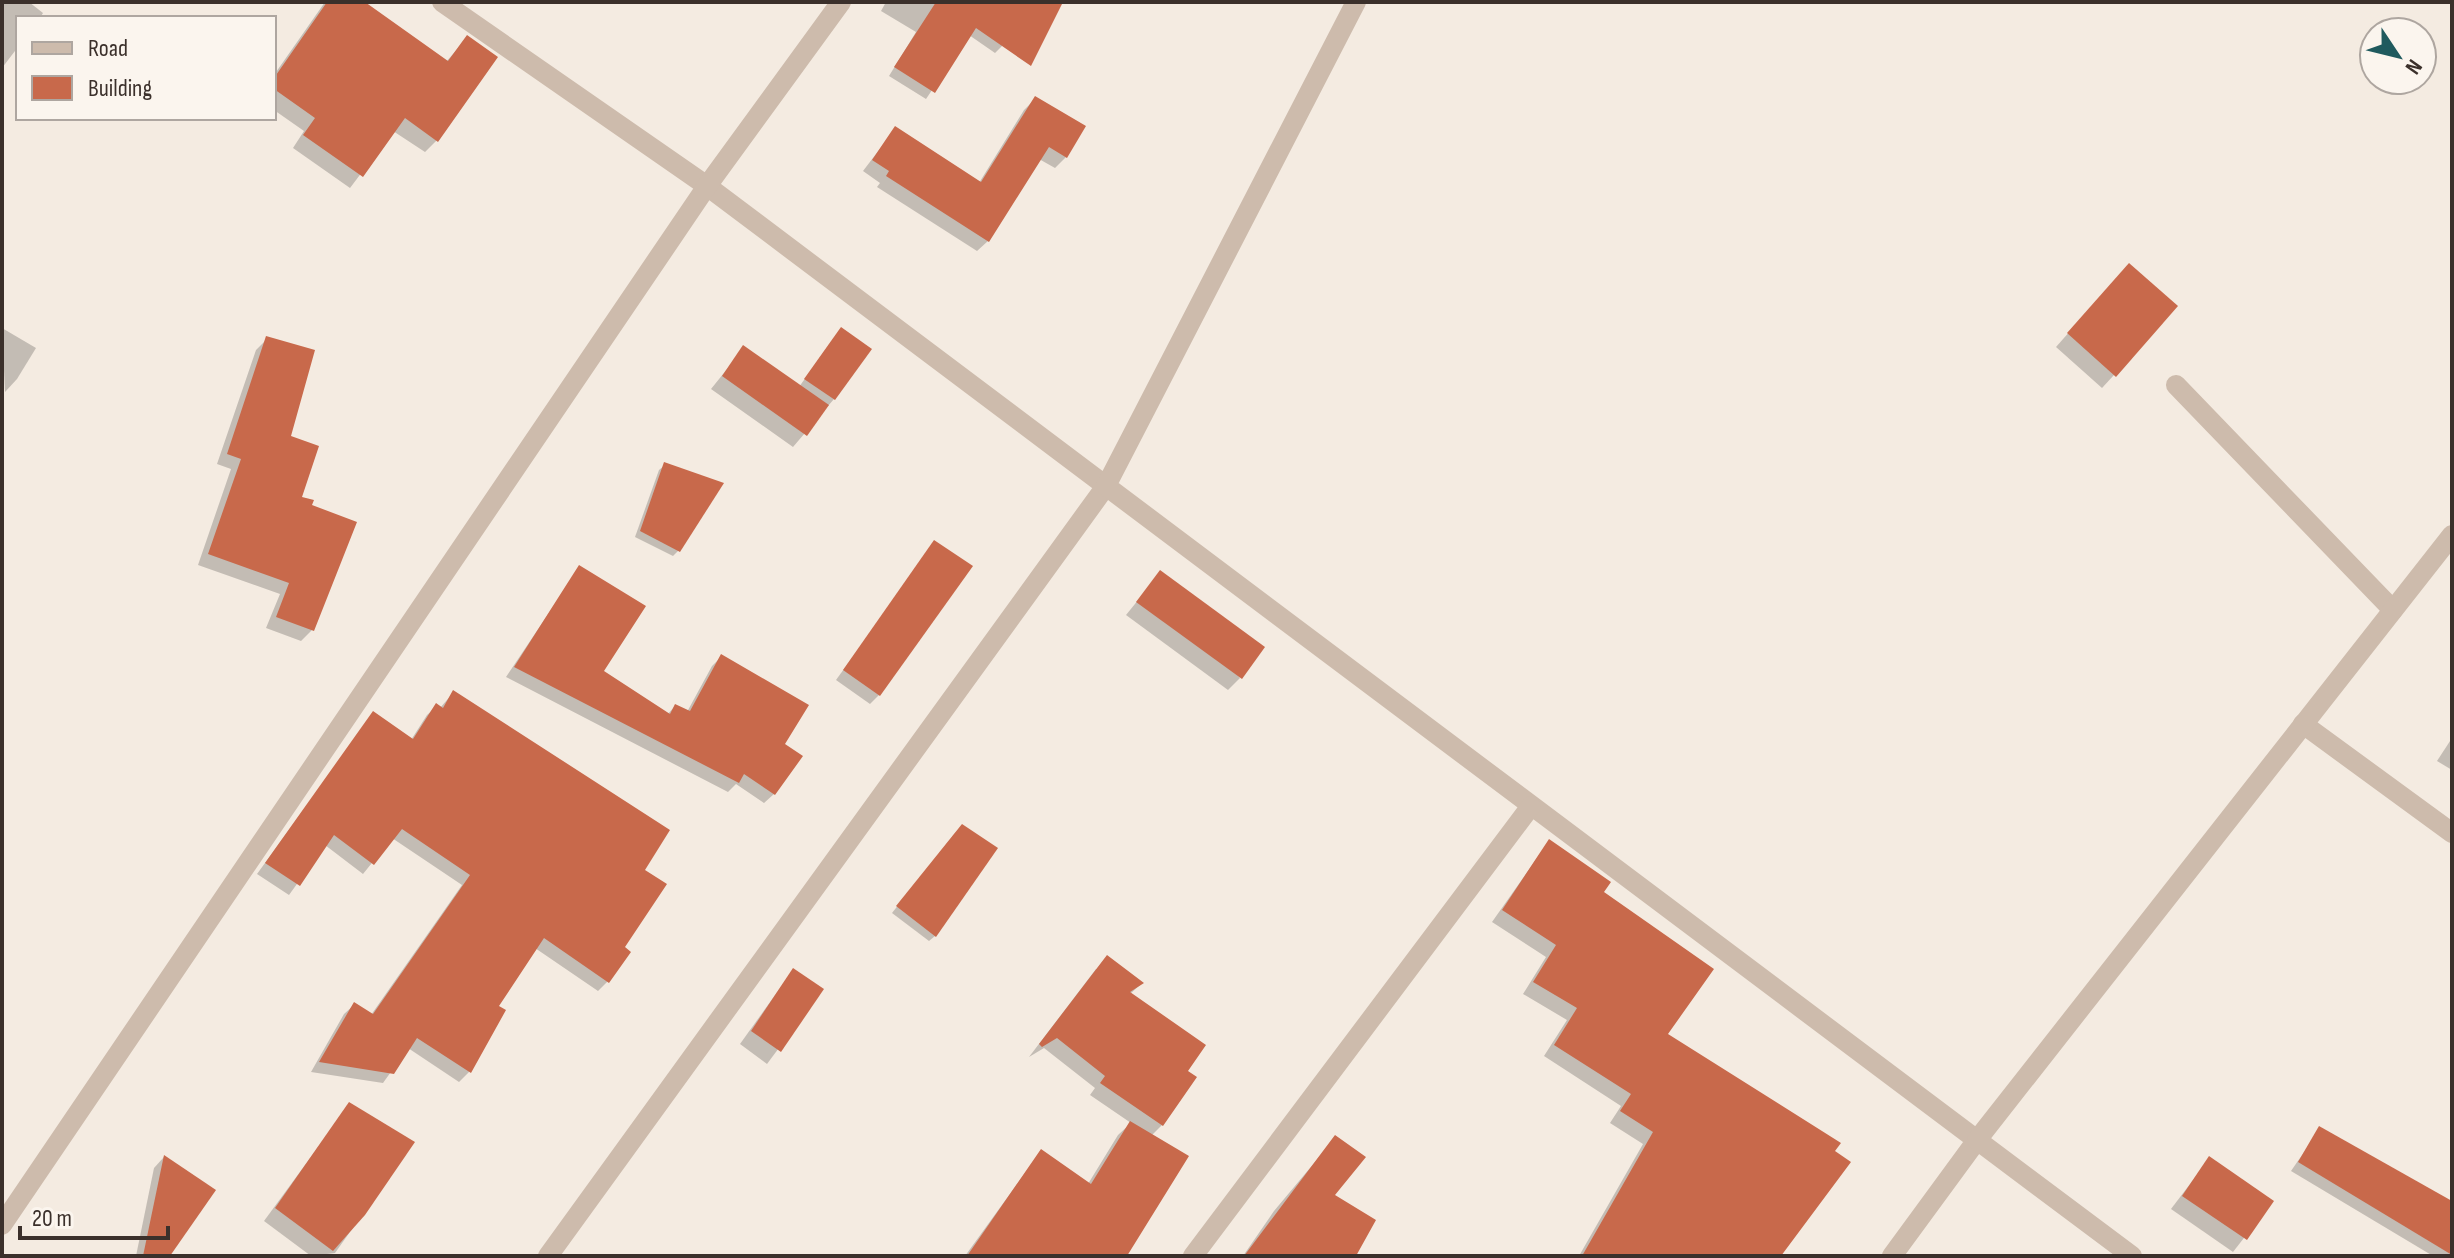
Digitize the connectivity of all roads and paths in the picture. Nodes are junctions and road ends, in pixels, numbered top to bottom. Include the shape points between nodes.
1 (442, 2) edge
2 (841, 2) edge
3 (1356, 2) edge
4 (707, 186) junction
5 (2176, 385) dead end
6 (1106, 486) junction
7 (2452, 535) edge
8 (2393, 610) junction
9 (2303, 724) junction
10 (1531, 806) junction
11 (2452, 833) edge
12 (1977, 1140) junction
13 (2, 1225) edge
14 (548, 1256) edge
15 (1193, 1256) edge
16 (1892, 1256) edge
17 (2132, 1256) edge

1 - 4 street
2 - 4 street
3 - 6 street
4 - 6 street
4 - 13 street
5 - 8 street
6 - 10 street
6 - 14 street
7 - 8 street
8 - 9 street
9 - 11 street
9 - 12 street
10 - 12 street
10 - 15 street
12 - 16 street
12 - 17 street

